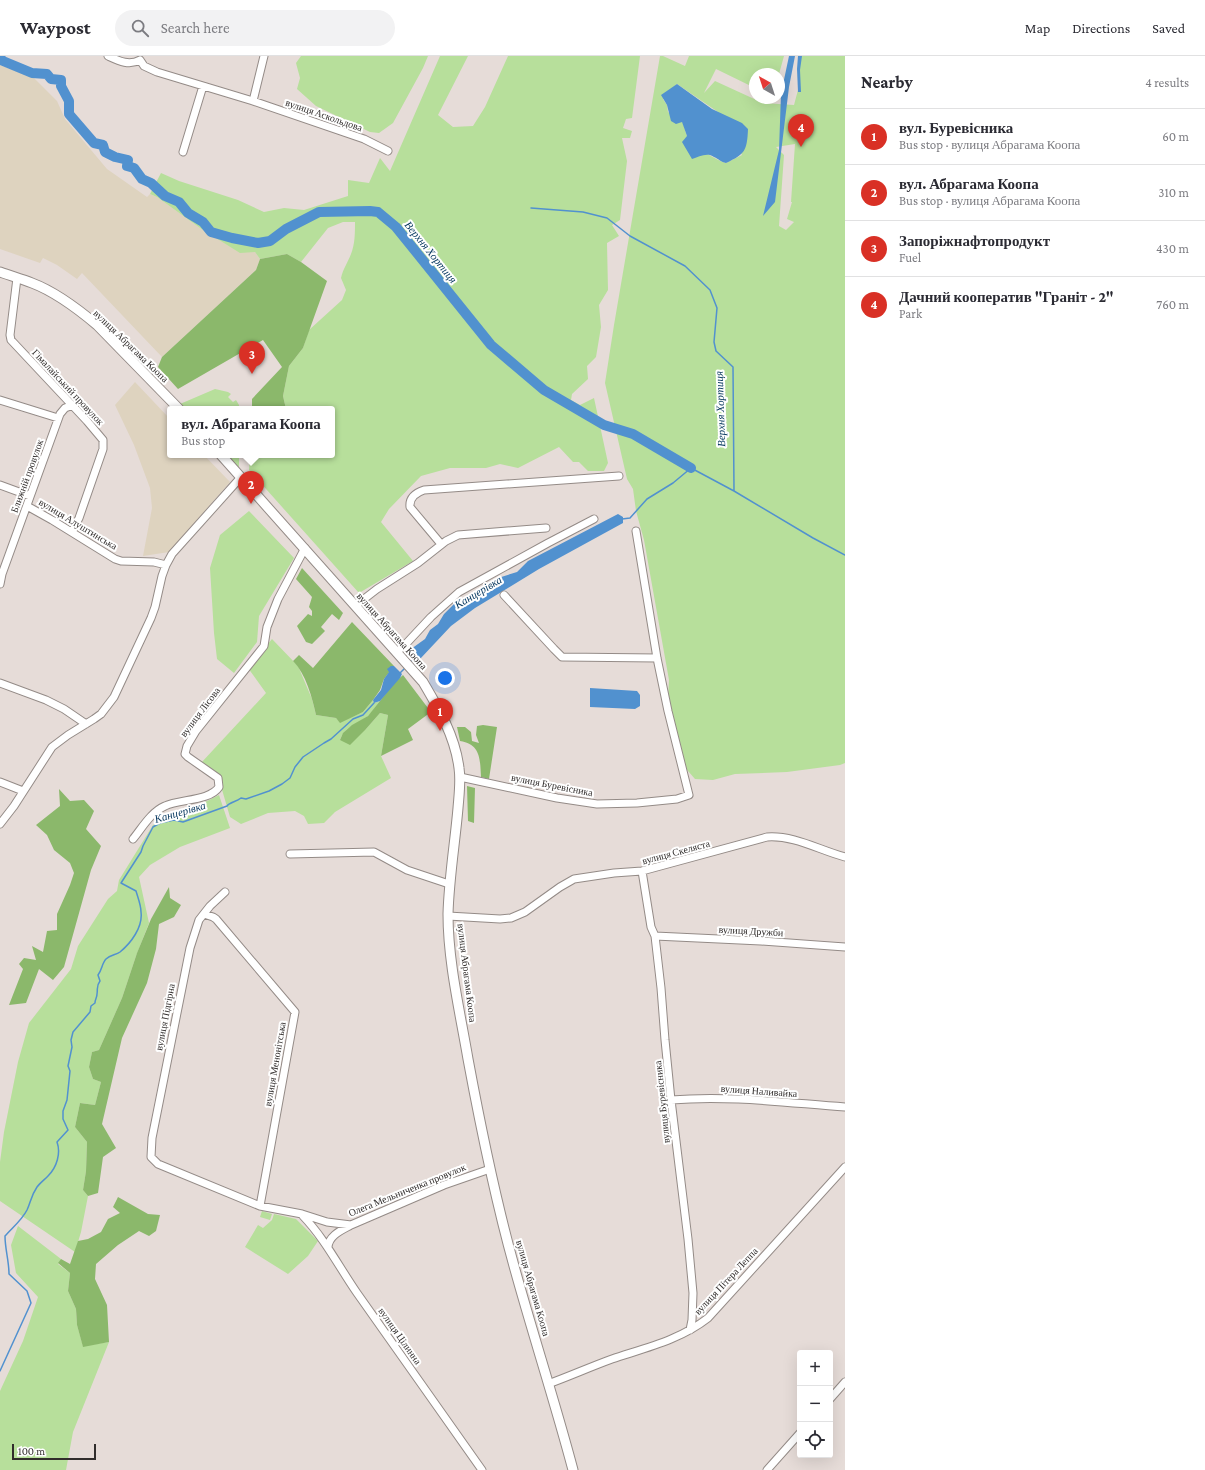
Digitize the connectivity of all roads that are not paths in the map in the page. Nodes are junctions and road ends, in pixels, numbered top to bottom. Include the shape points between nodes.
1 (108, 56) edge
2 (264, 56) edge
3 (141, 58) edge
4 (203, 86) junction
5 (253, 101) junction
6 (388, 151) dead end
7 (183, 152) dead end
8 (0, 272) edge
9 (16, 278) junction
10 (0, 400) edge
11 (73, 405) junction
12 (176, 406) edge
13 (58, 418) junction
14 (224, 458) edge
15 (619, 476) dead end
16 (241, 477) junction
17 (0, 486) edge
18 (30, 496) junction
19 (27, 506) junction
20 (594, 519) dead end
21 (546, 528) dead end
22 (636, 531) dead end
23 (72, 532) junction
24 (441, 544) junction
25 (305, 548) junction
26 (166, 565) junction
27 (1, 574) edge
28 (0, 584) edge
29 (504, 595) dead end
30 (355, 606) junction
31 (396, 652) junction
32 (657, 658) junction
33 (0, 683) edge
34 (86, 724) junction
35 (460, 777) junction
36 (0, 782) edge
37 (23, 791) junction
38 (0, 824) edge
39 (133, 839) dead end
40 (290, 854) dead end
41 (845, 856) edge
42 (642, 871) junction
43 (449, 884) junction
44 (226, 892) dead end
45 (204, 914) junction
46 (448, 916) junction
47 (655, 936) junction
48 (845, 947) edge
49 (671, 1100) junction
50 (845, 1107) edge
51 (151, 1157) joint
52 (845, 1167) edge
53 (490, 1169) junction
54 (260, 1206) junction
55 (302, 1214) junction
56 (351, 1225) junction
57 (328, 1247) junction
58 (690, 1330) junction
59 (845, 1382) edge
60 (548, 1384) junction
61 (833, 1396) edge
62 (797, 1435) edge
63 (482, 1470) edge
64 (573, 1470) edge
65 (767, 1470) edge

1 - 3 street, вулиця Аскольдова via 133,64
2 - 5 street
3 - 4 street, вулиця Аскольдова via 144,66
4 - 5 street, вулиця Аскольдова
4 - 7 street
5 - 6 street, вулиця Аскольдова via 364,139
8 - 9 main road, вулиця Абрагама Коопа
9 - 11 street, Гімалайський провулок via 11,340
9 - 12 main road, вулиця Абрагама Коопа via 33,283 97,325
10 - 13 street
11 - 13 street, Ближній провулок via 62,411
11 - 23 street, Гімалайський провулок via 103,440 103,449
13 - 18 street, Ближній провулок
14 - 16 main road, вулиця Абрагама Коопа
15 - 24 street via 424,490 410,501 410,507
16 - 25 main road, вулиця Абрагама Коопа
16 - 26 street via 172,554
17 - 18 street, вулиця Алуштинська
18 - 19 street, Ближній провулок
19 - 23 street, вулиця Алуштинська
19 - 27 street, Ближній провулок
20 - 31 street via 459,592
21 - 24 street via 458,535
22 - 32 street
23 - 26 street, вулиця Алуштинська via 121,561
24 - 30 street
25 - 30 main road, вулиця Абрагама Коопа
25 - 39 street, вулиця Лісова via 266,627 264,646 196,731 187,746 188,757 218,778 219,787 213,794 160,808
26 - 34 street via 151,618 114,697 101,714
27 - 28 street, Ближній провулок
29 - 32 street via 562,657
30 - 31 main road, вулиця Абрагама Коопа
31 - 35 main road, вулиця Абрагама Коопа via 423,682 442,713 453,741
32 - 35 street, вулиця Буревісника via 689,795 677,799 637,803 597,804
33 - 34 street via 46,700
34 - 37 street via 52,747
35 - 43 main road, вулиця Абрагама Коопа via 455,847
36 - 37 street
37 - 38 street
40 - 43 street via 374,852 407,870
41 - 42 street, вулиця Скеляста via 774,836
42 - 46 street, вулиця Скеляста via 574,879 525,912 511,918
42 - 47 street, вулиця Буревісника via 651,927
43 - 46 main road, вулиця Абрагама Коопа
44 - 45 street, вулиця Підгірна
45 - 51 street, вулиця Підгірна via 196,928 187,958 152,1138
45 - 54 street, вулиця Менонітська via 216,920 295,1012
46 - 53 main road, вулиця Абрагама Коопа via 456,993
47 - 48 street, вулиця Дружби
47 - 49 street, вулиця Буревісника
49 - 50 street, вулиця Наливайка via 717,1099
49 - 58 street, вулиця Буревісника via 689,1246 692,1293
51 - 54 street, Олега Мельниченка провулок via 158,1164
52 - 58 street, вулиця Пітера Леппа via 708,1318
53 - 56 street, Олега Мельниченка провулок via 444,1185
53 - 60 main road, вулиця Абрагама Коопа via 514,1266
54 - 55 street, Олега Мельниченка провулок
55 - 56 street, Олега Мельниченка провулок via 327,1222
55 - 57 street, вулиця Цілинна
56 - 57 street via 334,1236
57 - 63 street, вулиця Цілинна via 393,1345
58 - 60 street, вулиця Пітера Леппа
59 - 61 street
60 - 64 main road, вулиця Абрагама Коопа
62 - 65 street

